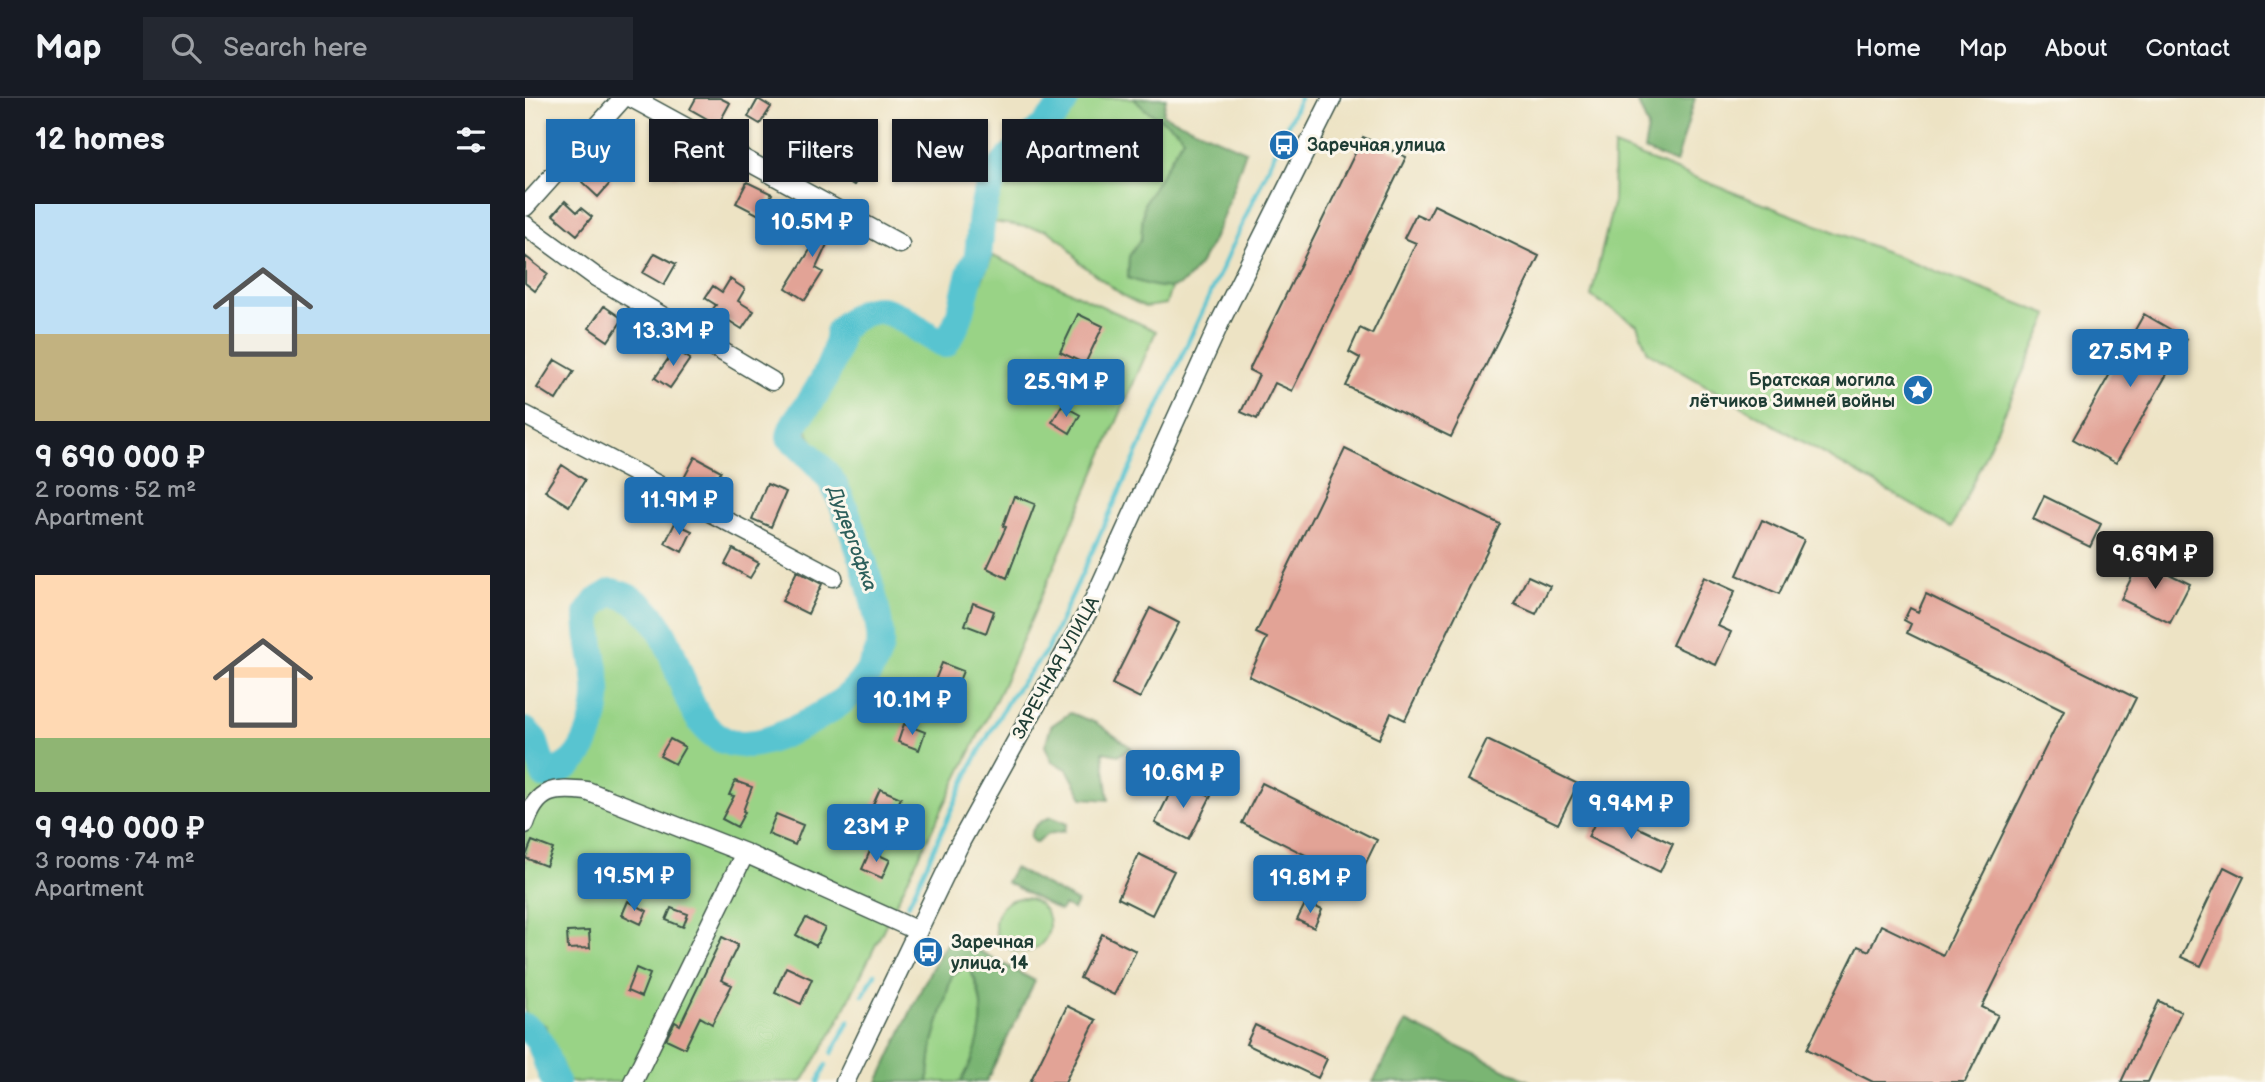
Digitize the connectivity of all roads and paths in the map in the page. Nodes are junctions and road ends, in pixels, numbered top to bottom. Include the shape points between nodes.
1 (623, 98) edge
2 (632, 98) edge
3 (1332, 98) edge
4 (525, 206) edge
5 (525, 225) edge
6 (900, 244) dead end
7 (772, 381) dead end
8 (525, 415) edge
9 (833, 578) dead end
10 (525, 824) edge
11 (745, 853) junction
12 (918, 931) junction
13 (633, 1082) edge
14 (845, 1082) edge

1 - 4 street
2 - 6 street
3 - 12 street, ЗАРЕЧНАЯ УЛИЦА via 1221,320 1091,606 961,841
5 - 7 street via 596,277
8 - 9 street
10 - 11 street via 530,810 547,791 587,791
11 - 12 street
11 - 13 street
12 - 14 street, ЗАРЕЧНАЯ УЛИЦА

